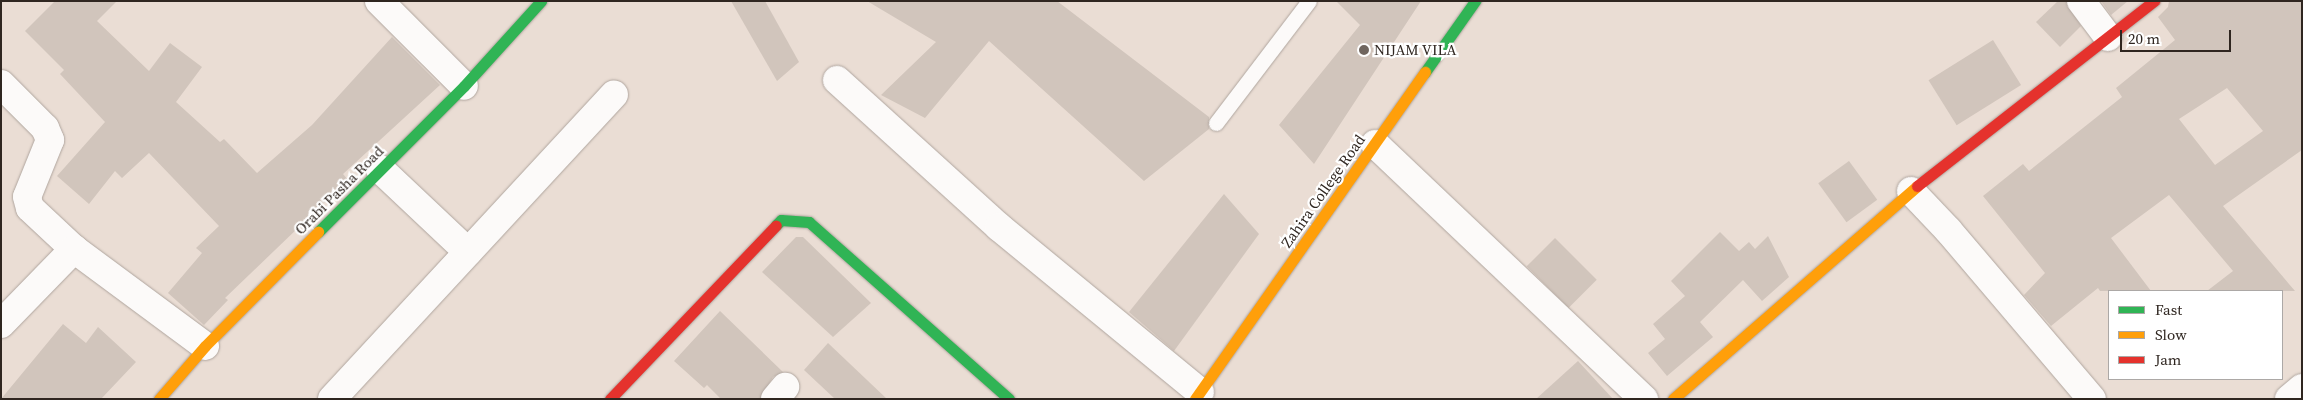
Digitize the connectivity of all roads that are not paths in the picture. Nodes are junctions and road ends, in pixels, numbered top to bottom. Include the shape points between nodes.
1 (379, 1) edge
2 (541, 1) edge
3 (1309, 1) edge
4 (1475, 1) edge
5 (2081, 1) edge
6 (2154, 1) edge
7 (2108, 37) junction
8 (838, 80) dead end
9 (1, 84) edge
10 (464, 86) junction
11 (614, 95) dead end
12 (1216, 123) dead end
13 (1375, 144) junction
14 (380, 169) junction
15 (1911, 191) junction
16 (74, 248) junction
17 (468, 252) junction
18 (1, 324) edge
19 (205, 346) junction
20 (2302, 388) edge
21 (1198, 395) edge
22 (159, 399) edge
23 (332, 399) edge
24 (610, 399) edge
25 (1009, 399) edge
26 (1644, 399) edge
27 (1673, 399) edge
28 (2092, 399) edge
29 (2289, 399) edge

1 - 10 street
2 - 10 street, Orabi Pasha Road
3 - 12 lane
4 - 13 street, Zahira College Road
5 - 7 street
6 - 7 street
7 - 15 street
8 - 21 street via 1000,227
9 - 16 street via 45,128 50,140 27,197 30,208
10 - 14 street, Orabi Pasha Road
11 - 17 street
13 - 21 street, Zahira College Road
13 - 26 street
14 - 17 street
14 - 19 street, Orabi Pasha Road
15 - 27 street
15 - 28 street
16 - 18 street
16 - 19 street
17 - 23 street
19 - 22 street, Orabi Pasha Road
20 - 29 street
24 - 25 street via 781,220 809,222

